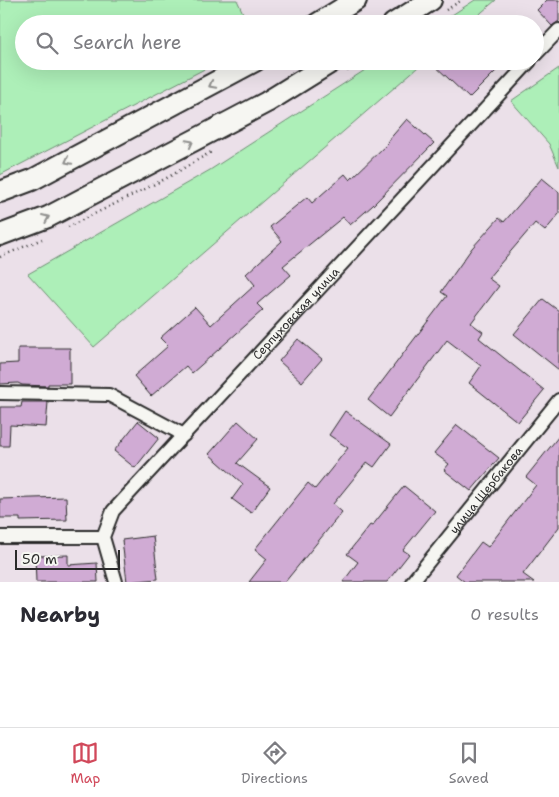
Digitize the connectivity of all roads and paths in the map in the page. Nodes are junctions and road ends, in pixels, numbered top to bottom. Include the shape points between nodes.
1 (356, 0) edge
2 (431, 0) edge
3 (331, 15) edge
4 (407, 15) edge
5 (559, 30) edge
6 (544, 46) edge
7 (238, 70) edge
8 (319, 70) edge
9 (522, 70) edge
10 (0, 192) edge
11 (0, 235) edge
12 (0, 393) edge
13 (559, 400) edge
14 (184, 435) junction
15 (0, 537) edge
16 (103, 537) junction
17 (116, 582) edge
18 (412, 582) edge

1 - 3 main road
2 - 4 main road
5 - 6 street
7 -> 10 main road via 32,180
11 -> 8 main road via 48,218 267,102
9 - 14 street, Серпуховская улица
12 - 14 street via 109,395
13 - 18 street, улица Щербакова
14 - 16 street, Серпуховская улица via 113,512
15 - 16 street
16 - 17 street

